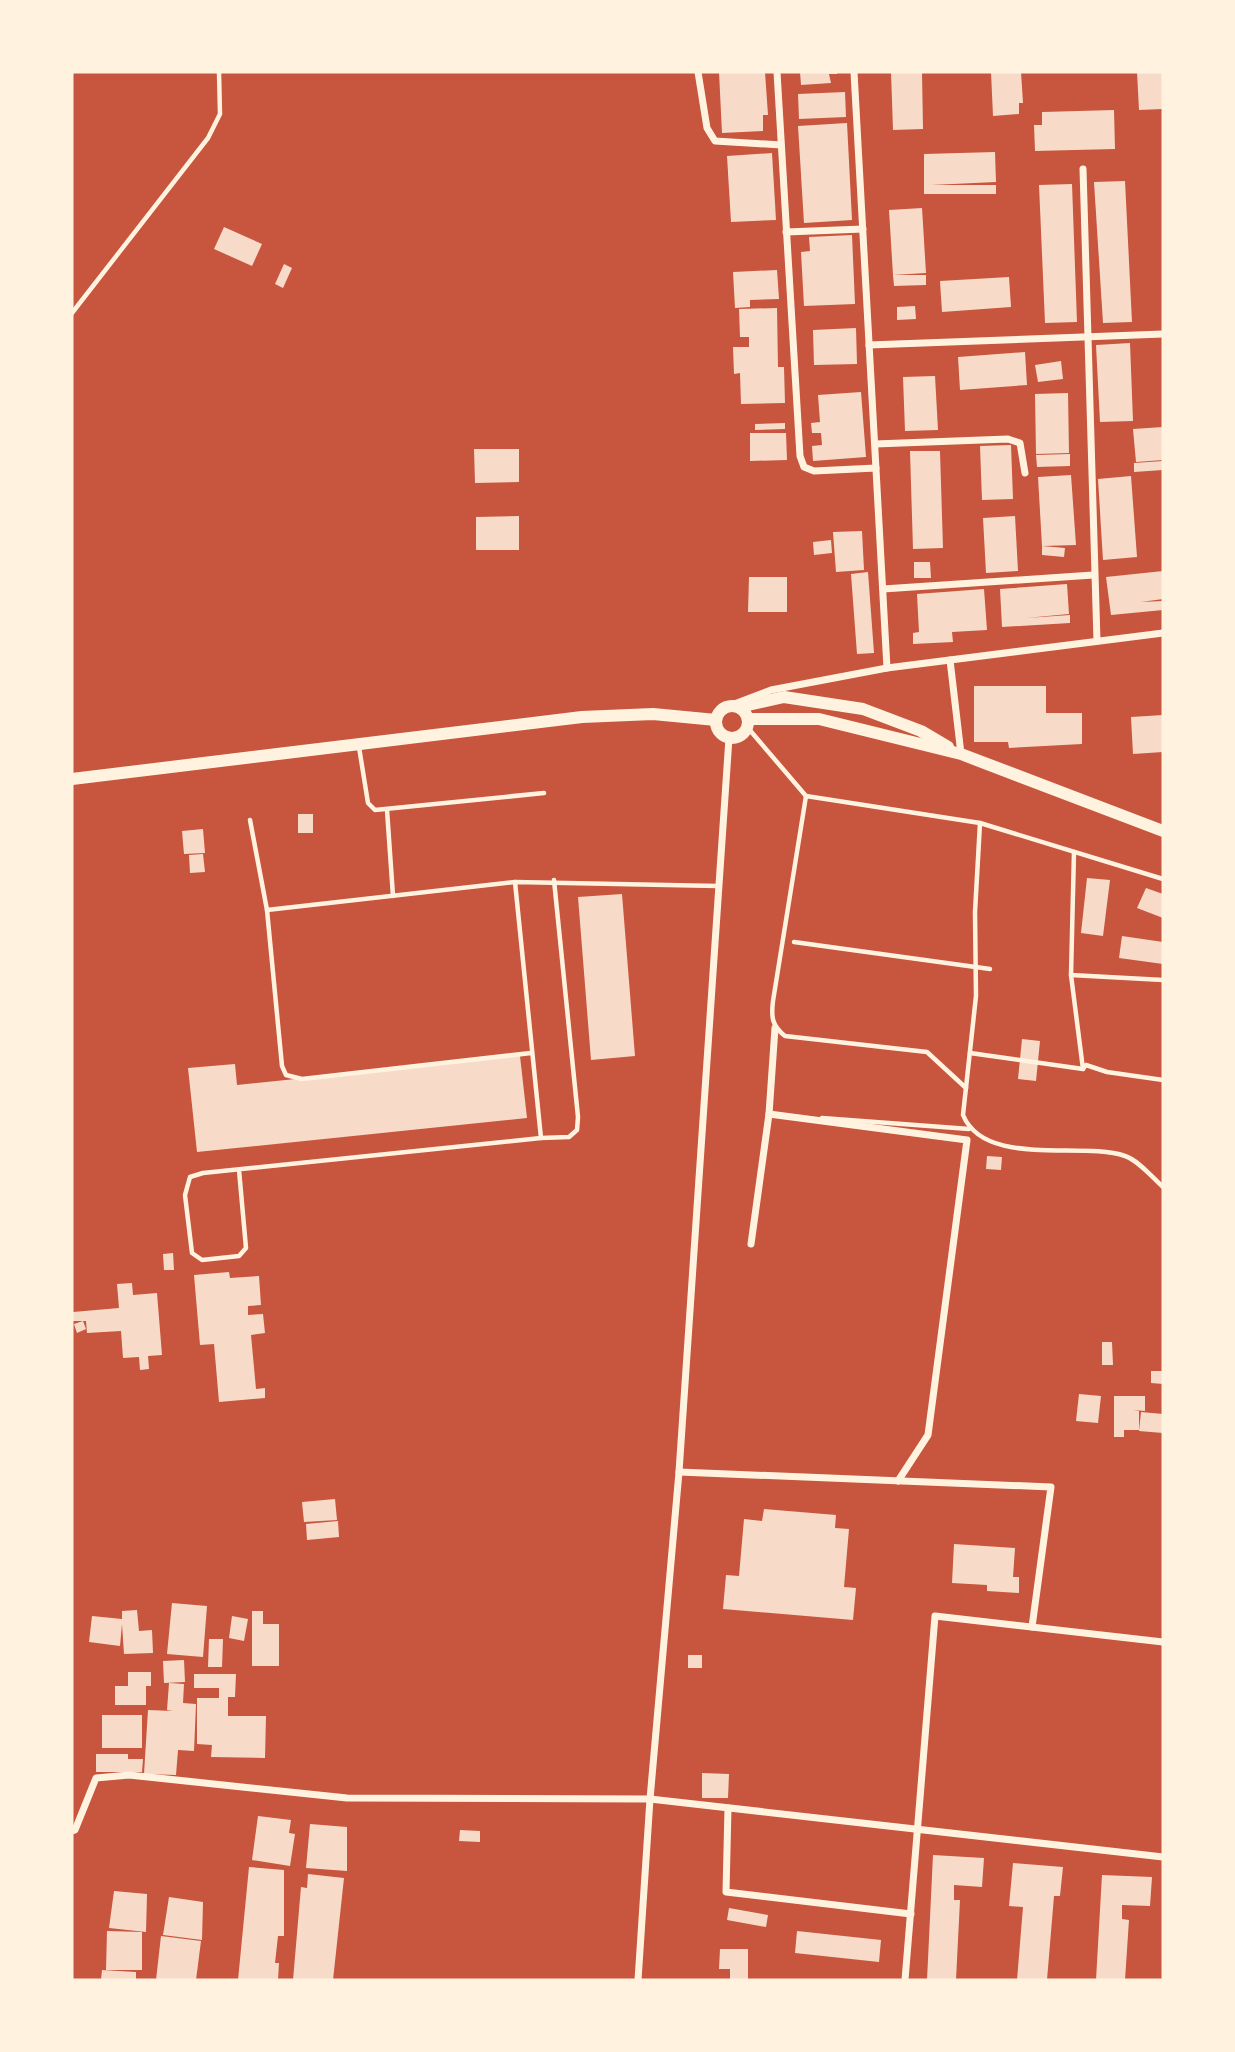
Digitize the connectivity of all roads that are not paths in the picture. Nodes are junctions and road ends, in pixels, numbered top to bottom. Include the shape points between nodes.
1 (219, 72) edge
2 (698, 72) edge
3 (777, 72) edge
4 (854, 72) edge
5 (781, 145) junction
6 (1083, 169) dead end
7 (863, 229) junction
8 (786, 232) junction
9 (72, 313) edge
10 (1163, 334) edge
11 (1088, 338) junction
12 (869, 345) junction
13 (875, 444) junction
14 (876, 468) junction
15 (1025, 472) dead end
16 (1093, 575) junction
17 (883, 589) junction
18 (1163, 633) edge
19 (1097, 641) junction
20 (950, 660) junction
21 (887, 668) junction
22 (734, 707) junction
23 (716, 720) junction
24 (748, 723) junction
25 (729, 738) junction
26 (359, 746) junction
27 (961, 754) junction
28 (72, 779) edge
29 (544, 793) dead end
30 (806, 796) junction
31 (387, 810) junction
32 (250, 820) dead end
33 (981, 823) junction
34 (1163, 831) edge
35 (1074, 852) junction
36 (1163, 879) edge
37 (554, 880) junction
38 (515, 881) junction
39 (719, 886) junction
40 (393, 896) junction
41 (267, 910) junction
42 (794, 943) dead end
43 (975, 969) junction
44 (990, 970) dead end
45 (1071, 975) junction
46 (1163, 980) edge
47 (775, 1028) junction
48 (531, 1053) junction
49 (970, 1053) junction
50 (1083, 1069) junction
51 (1163, 1080) edge
52 (966, 1088) junction
53 (769, 1114) junction
54 (969, 1129) junction
55 (541, 1138) junction
56 (239, 1170) junction
57 (1163, 1187) edge
58 (751, 1244) dead end
59 (678, 1472) junction
60 (898, 1481) junction
61 (1032, 1627) junction
62 (1163, 1642) edge
63 (650, 1799) junction
64 (728, 1808) junction
65 (917, 1830) junction
66 (72, 1831) edge
67 (1163, 1857) edge
68 (911, 1914) junction
69 (639, 1980) edge
70 (905, 1980) edge

1 - 9 lane via 220,114 208,138
2 - 5 street via 707,128 715,141
3 - 5 street
4 - 7 street
5 - 8 street
6 - 11 street
7 - 8 street
7 - 12 street
8 - 14 street via 804,467 814,471
10 - 11 street
11 - 12 street
11 - 16 street
12 - 13 street
13 - 14 street
13 - 15 street via 1008,439 1020,443
14 - 17 street
16 - 17 street
16 - 19 street
17 - 21 street
18 - 19 street
19 - 20 street
20 - 21 street
20 - 27 street
21 - 22 street via 771,690
22 - 23 main road via 720,711
22 - 24 main road
22 - 27 main road via 784,697 863,709 921,731
23 - 25 main road via 720,734
23 - 26 main road via 653,714 582,717
24 - 25 main road via 742,735
24 - 27 main road via 819,719
24 - 30 lane
25 - 39 street
26 - 28 main road
26 - 31 lane via 368,803 375,810
27 - 34 main road
29 - 31 lane
30 - 33 lane
30 - 47 lane via 773,1001
31 - 40 lane
32 - 41 lane
33 - 35 lane
33 - 43 lane
35 - 36 lane
35 - 45 lane
37 - 38 lane
37 - 39 lane
37 - 55 lane via 578,1116 577,1130 569,1137
38 - 40 lane
38 - 48 lane
39 - 59 street
40 - 41 lane
41 - 48 lane via 286,1075 302,1079
42 - 43 lane
43 - 44 lane
43 - 49 lane
45 - 46 lane
45 - 50 lane
47 - 52 lane via 785,1036 927,1052
47 - 53 street
48 - 55 lane
49 - 50 lane
49 - 52 lane
50 - 51 lane via 1086,1065
52 - 54 lane via 963,1115
53 - 54 lane
53 - 58 street
53 - 60 street via 967,1140 928,1435
54 - 57 lane via 1011,1146 1127,1156
55 - 56 lane
56 - 56 lane via 203,1173 186,1182 192,1252 202,1260 239,1256 246,1248
59 - 60 street
59 - 63 street
60 - 61 street via 1051,1487
61 - 62 street
61 - 65 street via 935,1616
63 - 64 street
63 - 66 street via 347,1798 129,1775 96,1778
63 - 69 street
64 - 65 street
64 - 68 street via 726,1892
65 - 67 street
65 - 68 street
68 - 70 street

